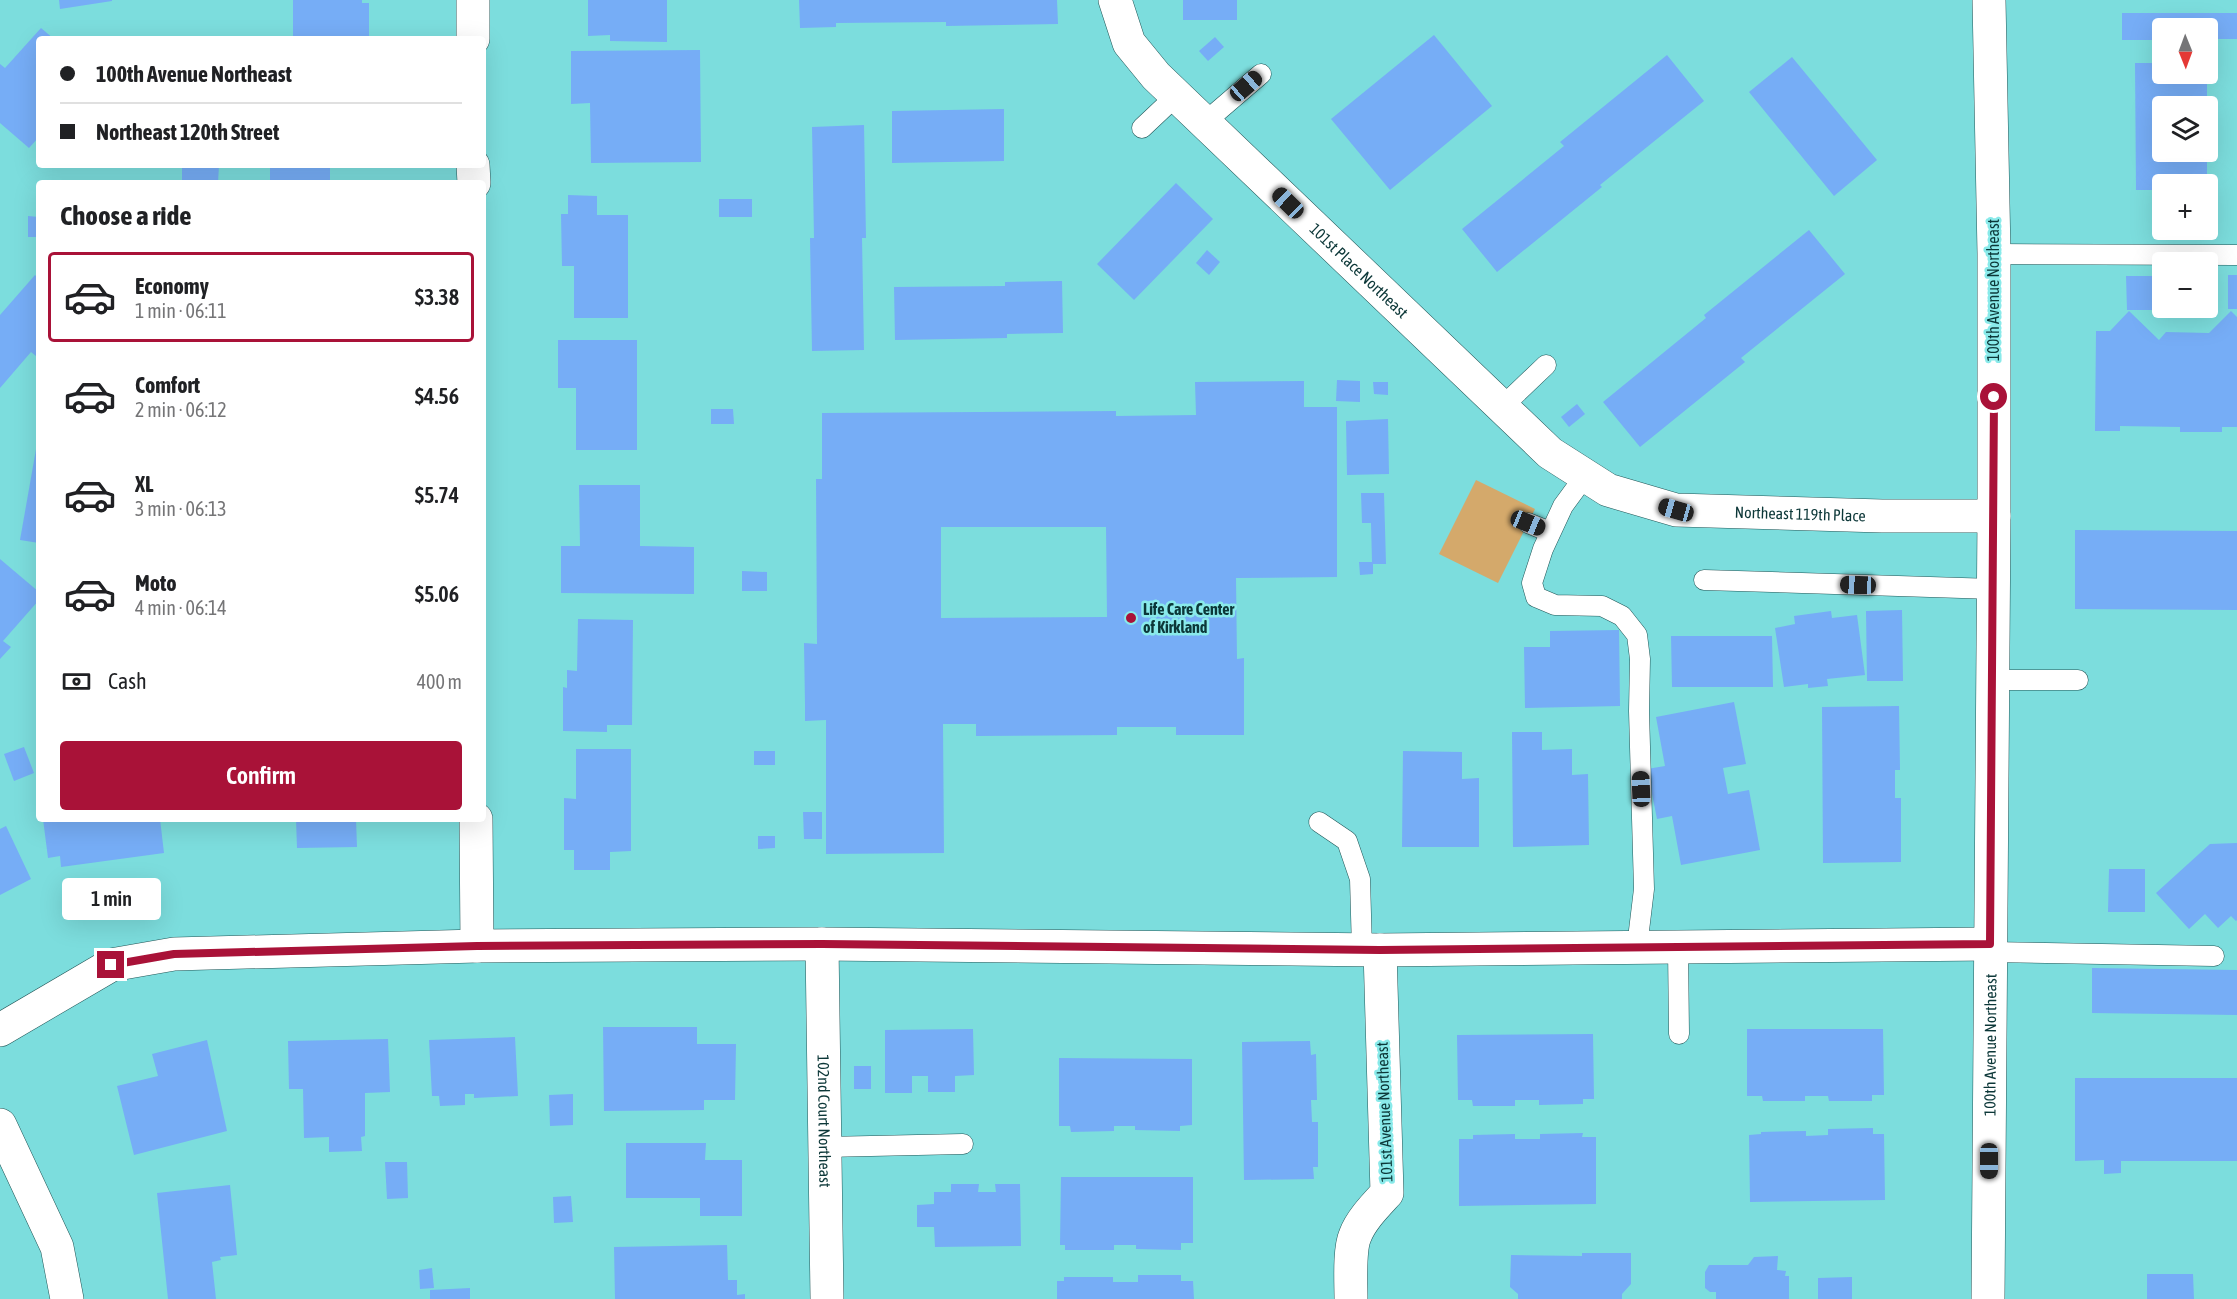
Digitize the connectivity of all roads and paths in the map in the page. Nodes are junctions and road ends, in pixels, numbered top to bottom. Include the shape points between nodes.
1 (473, 0) edge
2 (1115, 0) edge
3 (1989, 0) edge
4 (473, 36) edge
5 (1261, 74) dead end
6 (1177, 95) junction
7 (1204, 123) junction
8 (1142, 128) dead end
9 (1994, 254) junction
10 (2237, 255) edge
11 (1546, 365) dead end
12 (1502, 407) junction
13 (1596, 483) junction
14 (1994, 516) junction
15 (1528, 523) dead end
16 (1550, 532) junction
17 (1704, 580) dead end
18 (1994, 589) junction
19 (1992, 680) junction
20 (2078, 680) dead end
21 (476, 822) edge
22 (1319, 822) dead end
23 (822, 944) junction
24 (477, 946) junction
25 (1637, 947) junction
26 (1678, 947) junction
27 (1990, 948) junction
28 (1371, 950) junction
29 (2214, 956) dead end
30 (0, 1030) edge
31 (1679, 1034) dead end
32 (0, 1125) edge
33 (963, 1144) dead end
34 (825, 1147) junction
35 (67, 1299) edge
36 (827, 1299) edge
37 (1351, 1299) edge
38 (1988, 1299) edge

1 - 4 street
2 - 6 street, 101st Place Northeast via 1129,43
3 - 9 street, 100th Avenue Northeast
5 - 7 lane
6 - 7 street, 101st Place Northeast
6 - 8 lane
7 - 12 street, 101st Place Northeast
9 - 10 lane
9 - 14 street, 100th Avenue Northeast
11 - 12 lane
12 - 13 street, 101st Place Northeast via 1550,453
13 - 14 street, Northeast 119th Place via 1676,510
13 - 16 lane via 1563,506
14 - 18 street, 100th Avenue Northeast
15 - 16 lane
16 - 25 lane via 1532,583 1536,597 1555,605 1602,606 1622,616 1637,635 1644,889
17 - 18 lane
18 - 19 street, 100th Avenue Northeast
19 - 20 lane
19 - 27 street, 100th Avenue Northeast
21 - 24 street
22 - 28 lane via 1347,841 1360,879
23 - 24 street
23 - 28 street
23 - 34 street, 102nd Court Northeast
24 - 30 street via 153,957 111,965
25 - 26 street
25 - 28 street
26 - 27 street
26 - 31 lane
27 - 29 lane
27 - 38 street, 100th Avenue Northeast
28 - 37 street, 101st Avenue Northeast via 1387,1194 1371,1209 1354,1237
32 - 35 street via 57,1247
33 - 34 lane
34 - 36 street, 102nd Court Northeast

